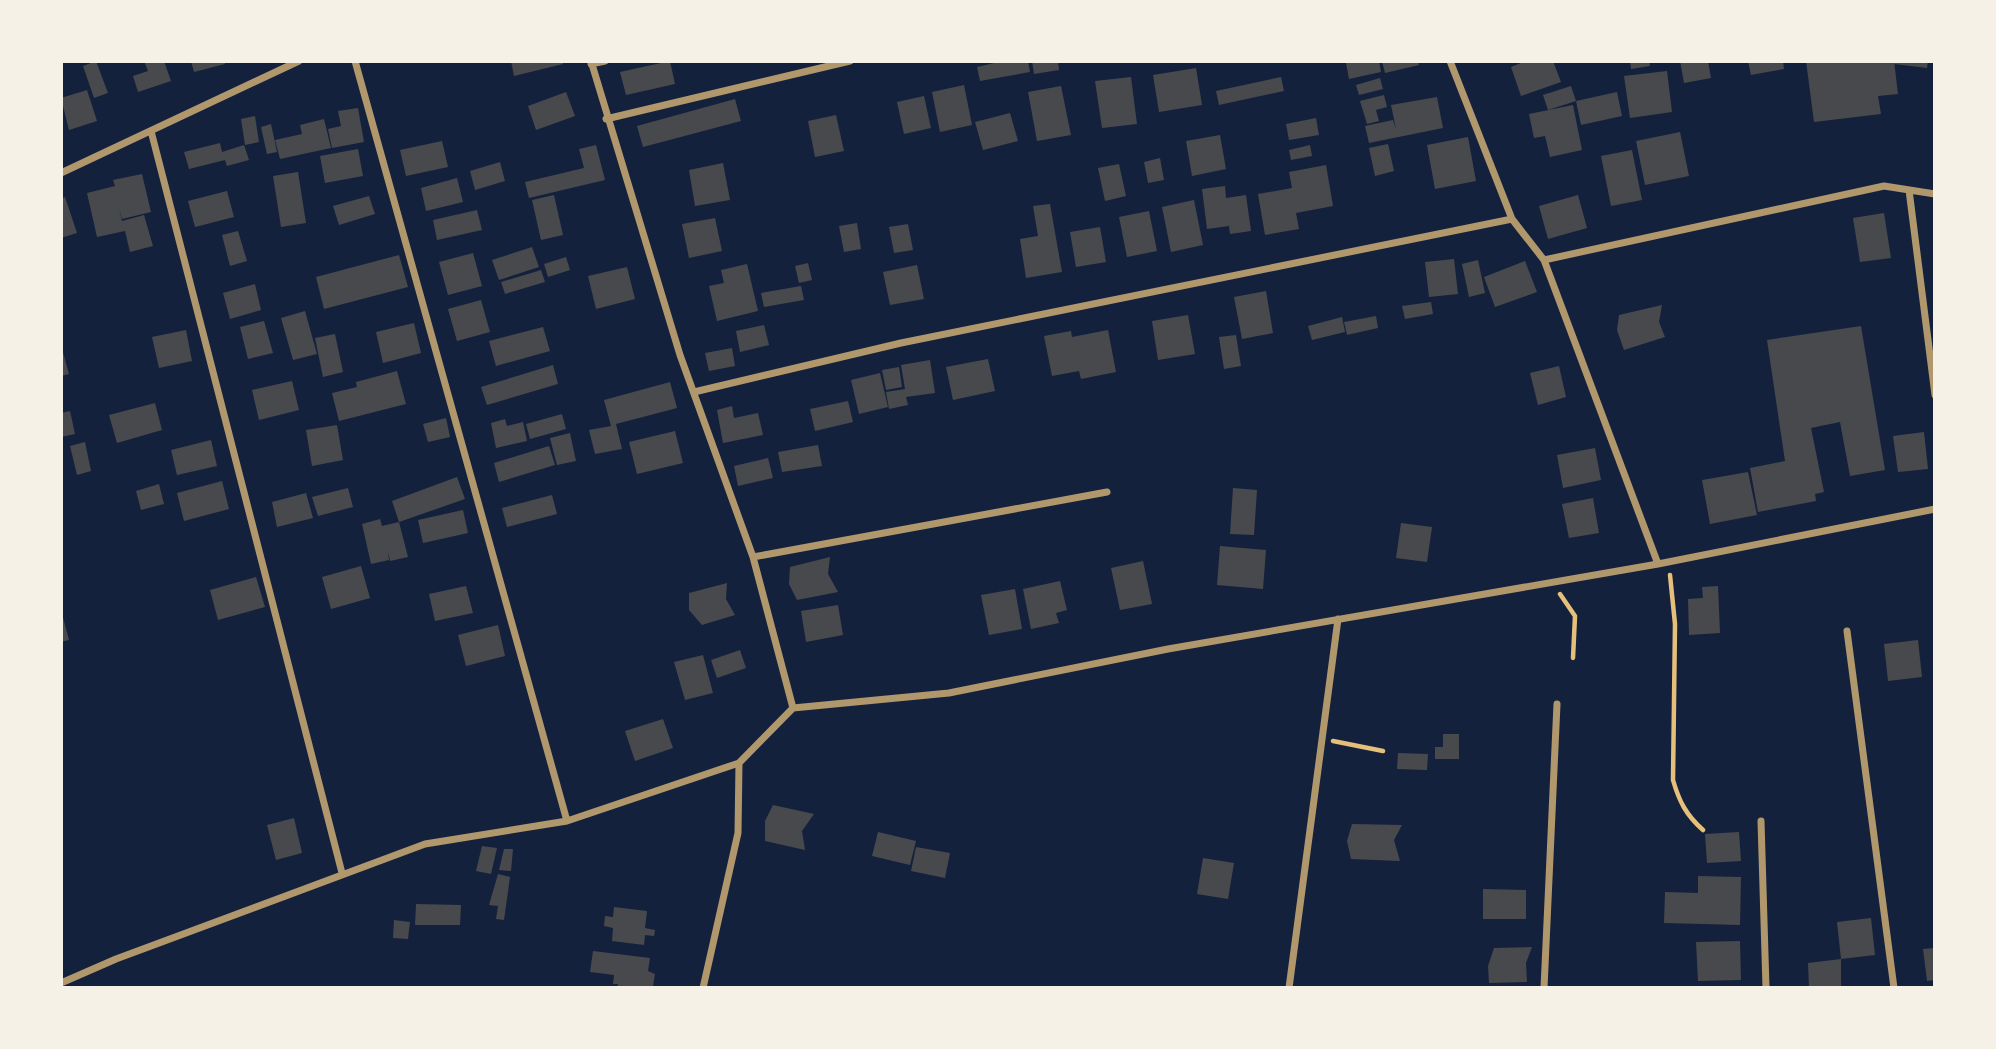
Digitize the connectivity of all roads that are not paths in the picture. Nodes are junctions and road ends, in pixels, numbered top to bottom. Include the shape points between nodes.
1 (299, 61) edge
2 (355, 61) edge
3 (605, 61) edge
4 (850, 61) edge
5 (1450, 61) edge
6 (591, 62) edge
7 (606, 119) junction
8 (151, 131) junction
9 (61, 173) edge
10 (1909, 190) junction
11 (1935, 194) edge
12 (1512, 219) junction
13 (1544, 260) junction
14 (694, 392) junction
15 (1935, 395) edge
16 (1107, 492) dead end
17 (1935, 509) edge
18 (753, 557) junction
19 (1658, 564) junction
20 (1338, 619) junction
21 (1847, 631) dead end
22 (1558, 704) dead end
23 (793, 708) junction
24 (739, 763) junction
25 (567, 821) junction
26 (1761, 821) dead end
27 (342, 873) junction
28 (61, 983) edge
29 (703, 988) edge
30 (1289, 988) edge
31 (1544, 988) edge
32 (1766, 988) edge
33 (1894, 988) edge

1 - 8 street
2 - 25 street
3 - 6 street
4 - 7 street
5 - 12 street
6 - 7 street
7 - 14 street
8 - 9 street
8 - 27 street
10 - 11 street
10 - 13 street via 1884,186
10 - 15 street
12 - 13 street
12 - 14 street via 901,343
13 - 19 street
14 - 18 street
16 - 18 street
17 - 19 street
18 - 23 street
19 - 20 street
20 - 23 street via 949,693
20 - 30 street
21 - 33 street
22 - 31 street
23 - 24 street
24 - 25 street
24 - 29 street via 738,833
25 - 27 street via 425,844
26 - 32 street
27 - 28 street

